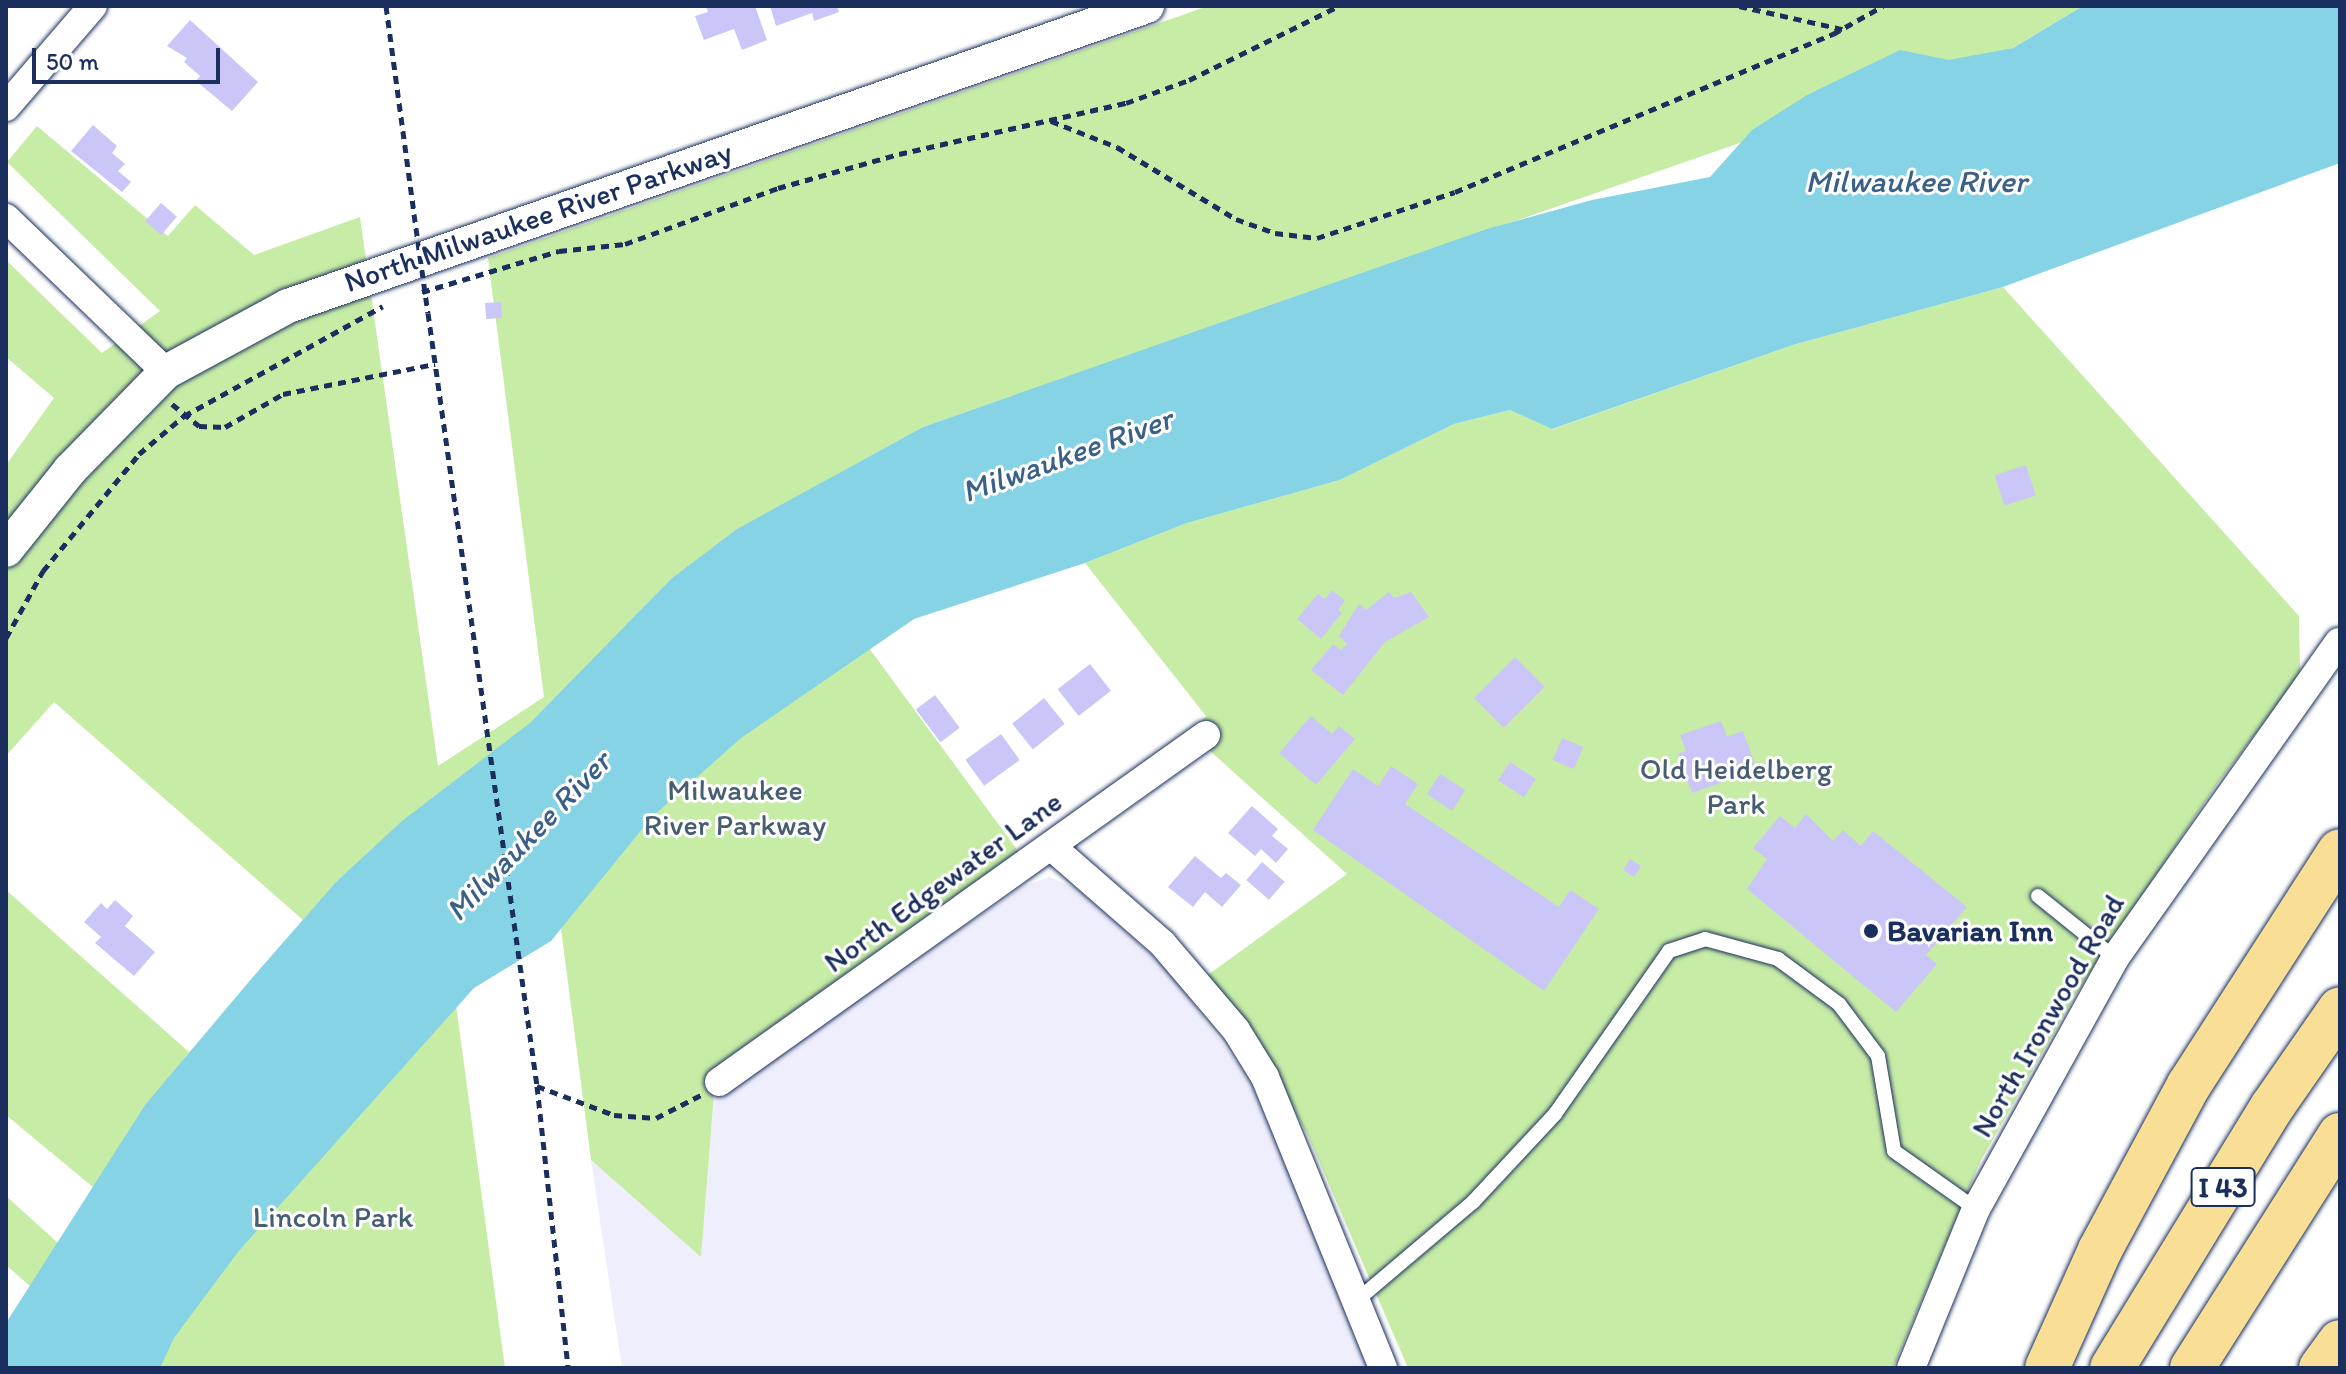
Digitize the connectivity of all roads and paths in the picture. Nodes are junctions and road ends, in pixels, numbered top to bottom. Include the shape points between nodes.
1 (93, 6) edge
2 (386, 6) edge
3 (1147, 6) edge
4 (1339, 6) edge
5 (1739, 6) edge
6 (1883, 6) edge
7 (1842, 29) junction
8 (6, 107) edge
9 (1051, 121) junction
10 (6, 218) edge
11 (408, 295) dead end
12 (395, 301) dead end
13 (435, 364) junction
14 (166, 372) junction
15 (184, 416) junction
16 (6, 550) edge
17 (6, 638) edge
18 (2339, 642) edge
19 (1206, 735) dead end
20 (1053, 848) junction
21 (2340, 851) edge
22 (2038, 896) dead end
23 (2340, 902) edge
24 (2115, 958) junction
25 (2340, 1009) edge
26 (719, 1082) joint
27 (537, 1086) junction
28 (2340, 1135) edge
29 (1976, 1209) junction
30 (2100, 1250) junction
31 (1355, 1303) junction
32 (2340, 1342) edge
33 (568, 1368) edge
34 (1383, 1368) edge
35 (1911, 1368) edge
36 (2047, 1368) edge
37 (2112, 1368) edge
38 (2192, 1368) edge
39 (2321, 1368) edge

1 - 8 street
2 - 13 path, bridge
3 - 14 street, North Milwaukee River Parkway via 398,264 288,306
4 - 9 path via 1189,80
5 - 7 path
6 - 7 path
7 - 9 path via 1455,192 1317,238 1275,233 1236,219 1117,147
9 - 11 path via 899,154 778,188 625,244 559,251
10 - 14 street
12 - 15 path via 340,326
13 - 15 path via 283,394 225,427 199,426
13 - 27 path
14 - 15 path via 171,403
14 - 16 street, North Milwaukee River Parkway via 70,470
15 - 17 path via 139,454 91,507 35,583
18 - 24 street, North Ironwood Road
19 - 20 street, North Edgewater Lane
20 - 26 street, North Edgewater Lane
20 - 31 street via 1162,943 1236,1030 1265,1077
21 - 30 highway via 2189,1085
22 - 24 lane
23 - 30 highway via 2198,1116
24 - 29 street, North Ironwood Road
25 - 37 highway, I 43 via 2272,1107
26 - 27 path via 656,1118 614,1115
27 - 33 path
28 - 38 highway, I 43
29 - 31 lane via 1894,1151 1878,1056 1839,1004 1778,959 1705,939 1669,951 1555,1114 1473,1202
29 - 35 street, North Ironwood Road
30 - 36 highway
31 - 34 street
32 - 39 highway

